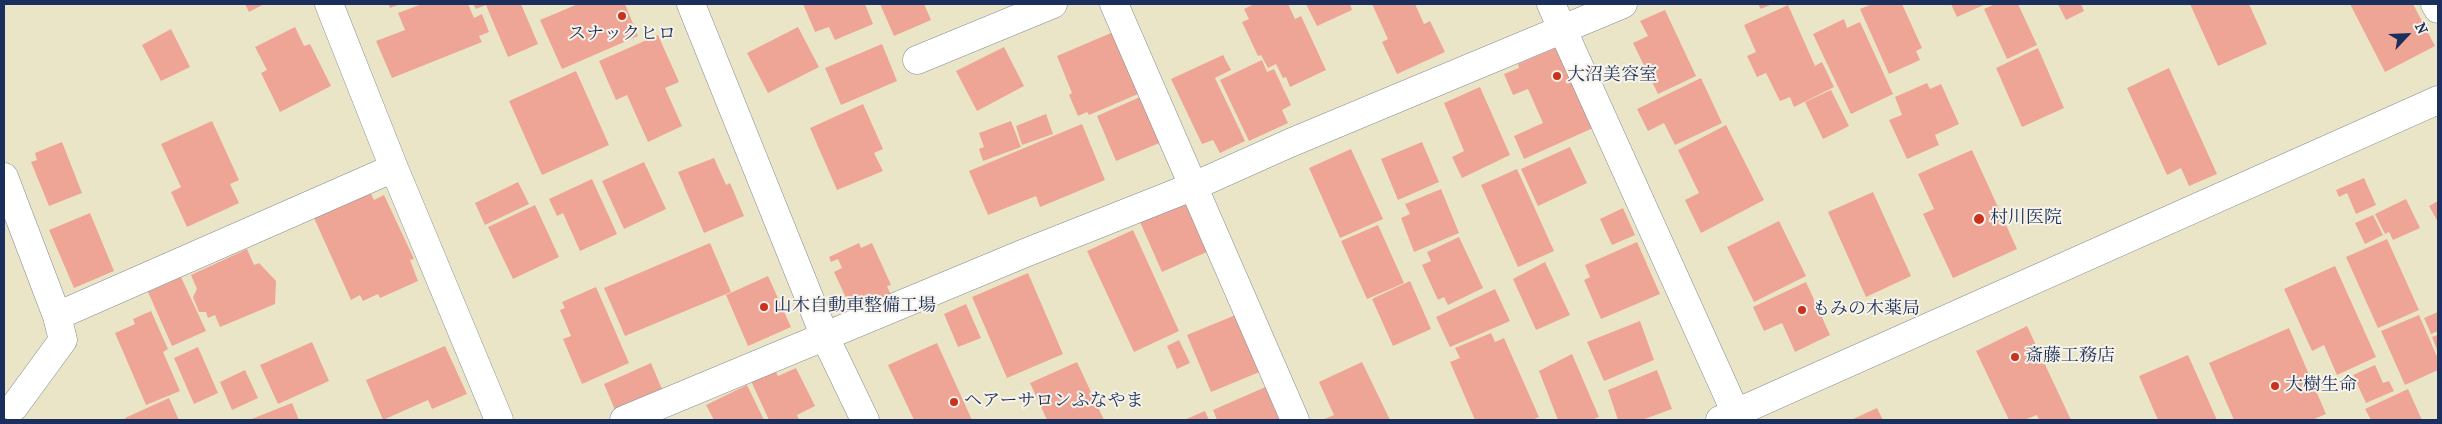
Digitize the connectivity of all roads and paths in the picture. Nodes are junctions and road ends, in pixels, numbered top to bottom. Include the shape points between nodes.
1 (329, 4) edge
2 (691, 4) edge
3 (1052, 4) edge
4 (1114, 4) edge
5 (1551, 4) edge
6 (1623, 4) edge
7 (2435, 4) edge
8 (2438, 9) edge
9 (1563, 30) junction
10 (917, 60) dead end
11 (2438, 100) edge
12 (394, 168) junction
13 (4, 178) edge
14 (1194, 186) junction
15 (57, 316) junction
16 (825, 337) junction
17 (13, 409) edge
18 (1731, 418) edge
19 (499, 420) edge
20 (624, 420) edge
21 (865, 420) edge
22 (1295, 420) edge

1 - 12 street
2 - 16 street
3 - 10 street
4 - 14 street
5 - 9 street
6 - 9 street
7 - 8 street
9 - 14 street
9 - 18 street
11 - 18 street
12 - 15 street
12 - 19 street
13 - 15 street
14 - 16 street
14 - 22 street
15 - 17 street via 63,340
16 - 20 street
16 - 21 street

